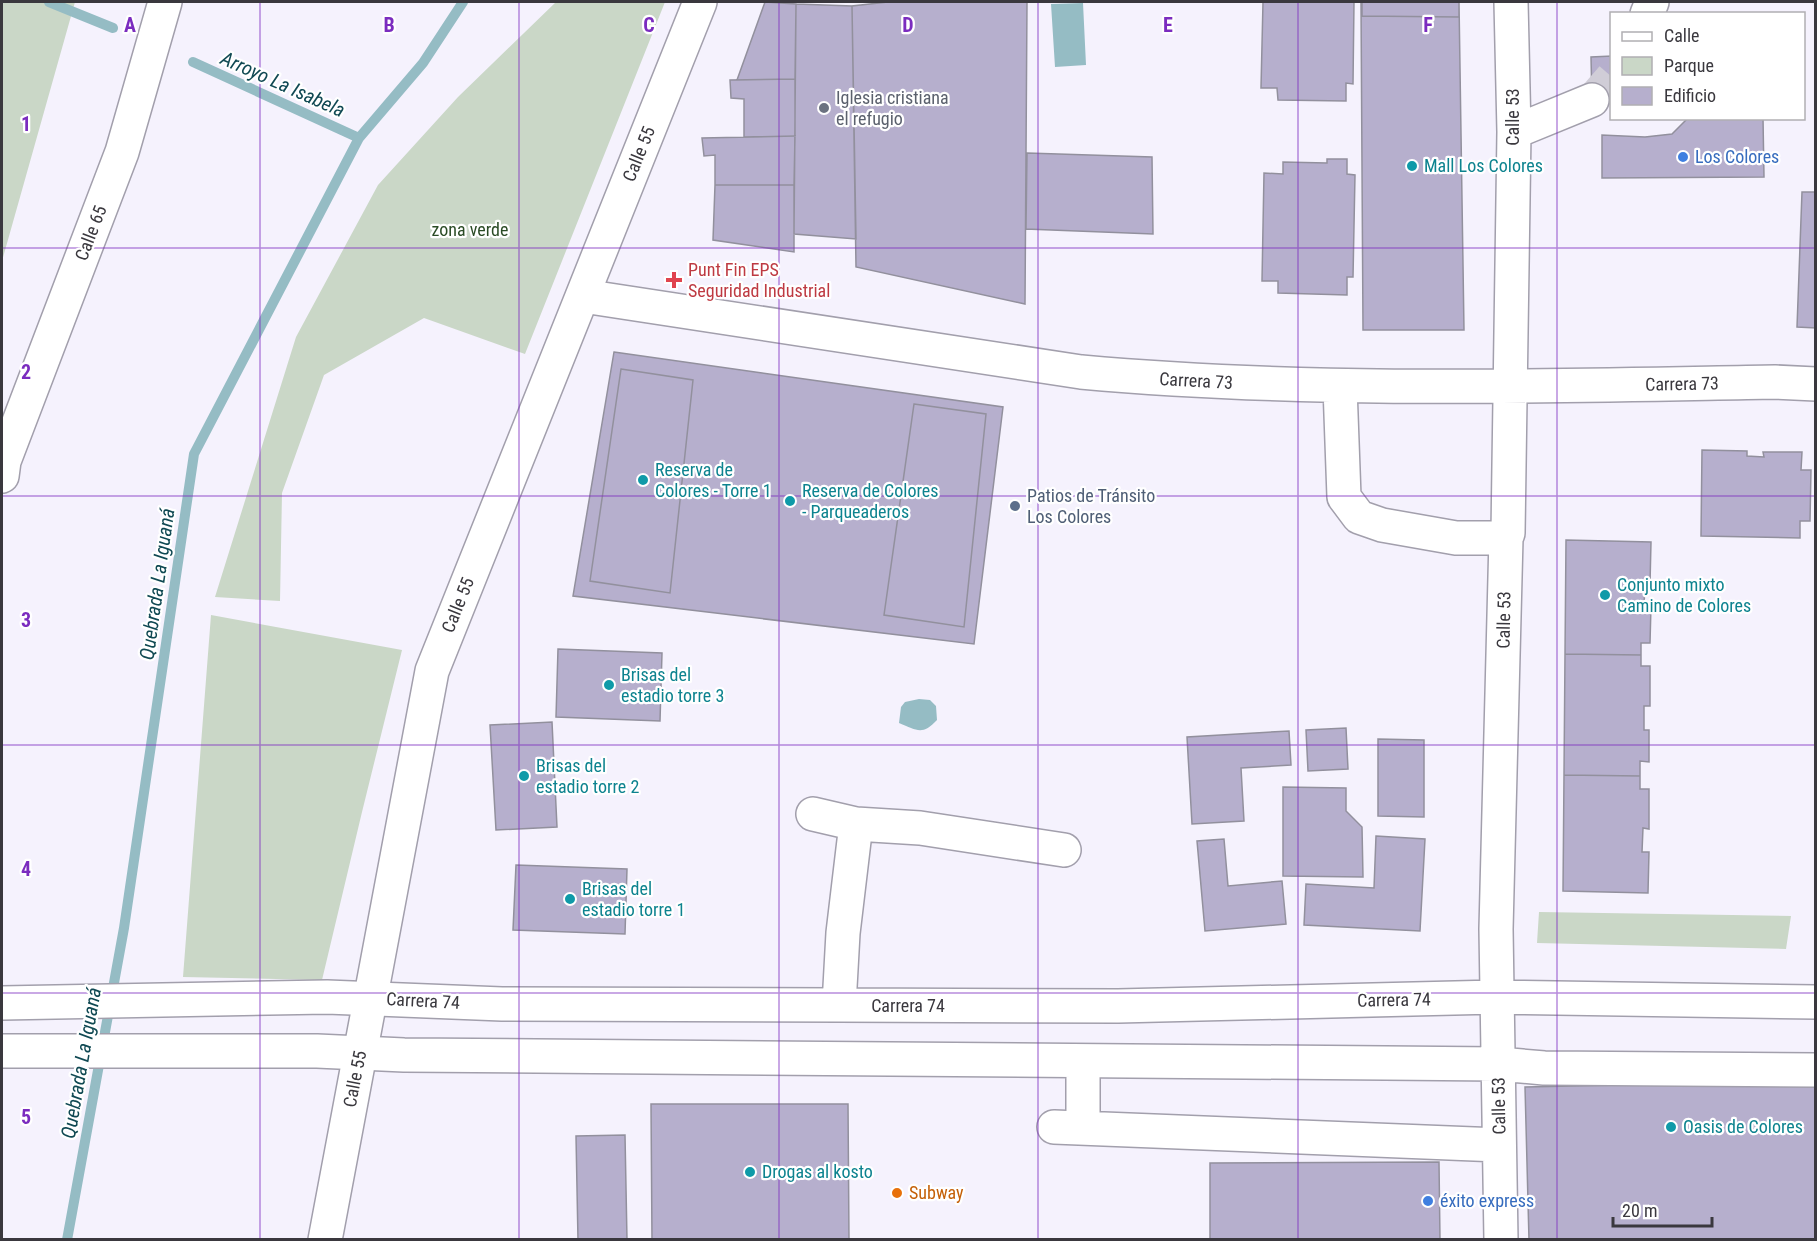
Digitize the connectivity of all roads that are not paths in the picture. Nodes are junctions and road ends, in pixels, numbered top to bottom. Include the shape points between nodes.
1 (165, 2) edge
2 (700, 2) edge
3 (1511, 2) edge
4 (1592, 100) tunnel mouth
5 (1514, 132) junction
6 (582, 296) junction
7 (1815, 384) edge
8 (1340, 387) junction
9 (1510, 387) junction
10 (3, 468) edge
11 (1506, 538) junction
12 (813, 814) dead end
13 (856, 824) junction
14 (1064, 850) dead end
15 (1496, 997) junction
16 (370, 999) junction
17 (1815, 1002) edge
18 (2, 1003) edge
19 (840, 1005) junction
20 (2, 1051) edge
21 (360, 1053) junction
22 (1083, 1061) junction
23 (1498, 1064) junction
24 (1815, 1070) edge
25 (1499, 1144) junction
26 (325, 1239) edge
27 (1501, 1239) edge

1 - 10 main road, Calle 65 via 122,152
2 - 6 main road, Calle 55
3 - 5 main road, Calle 53
4 - 5 main road
5 - 9 main road, Calle 53
6 - 8 main road, Carrera 73 via 1081,372
6 - 16 main road, Calle 55 via 432,671
7 - 9 main road, Carrera 73
8 - 9 main road, Carrera 73
8 - 11 main road via 1344,497 1359,517 1456,538
9 - 11 main road, Calle 53
11 - 15 main road, Calle 53
12 - 13 main road
13 - 14 main road via 920,828
13 - 19 main road via 843,933
15 - 17 main road, Carrera 74
15 - 19 main road, Carrera 74 via 1118,1006
15 - 23 main road, Calle 53
16 - 18 main road, Carrera 74
16 - 19 main road, Carrera 74 via 502,1004
16 - 21 main road, Calle 55
20 - 21 main road
21 - 22 main road
21 - 26 main road, Calle 55
22 - 23 main road
22 - 25 main road via 1068,1127
23 - 24 main road via 1544,1068
23 - 25 main road, Calle 53
25 - 27 main road, Calle 53

